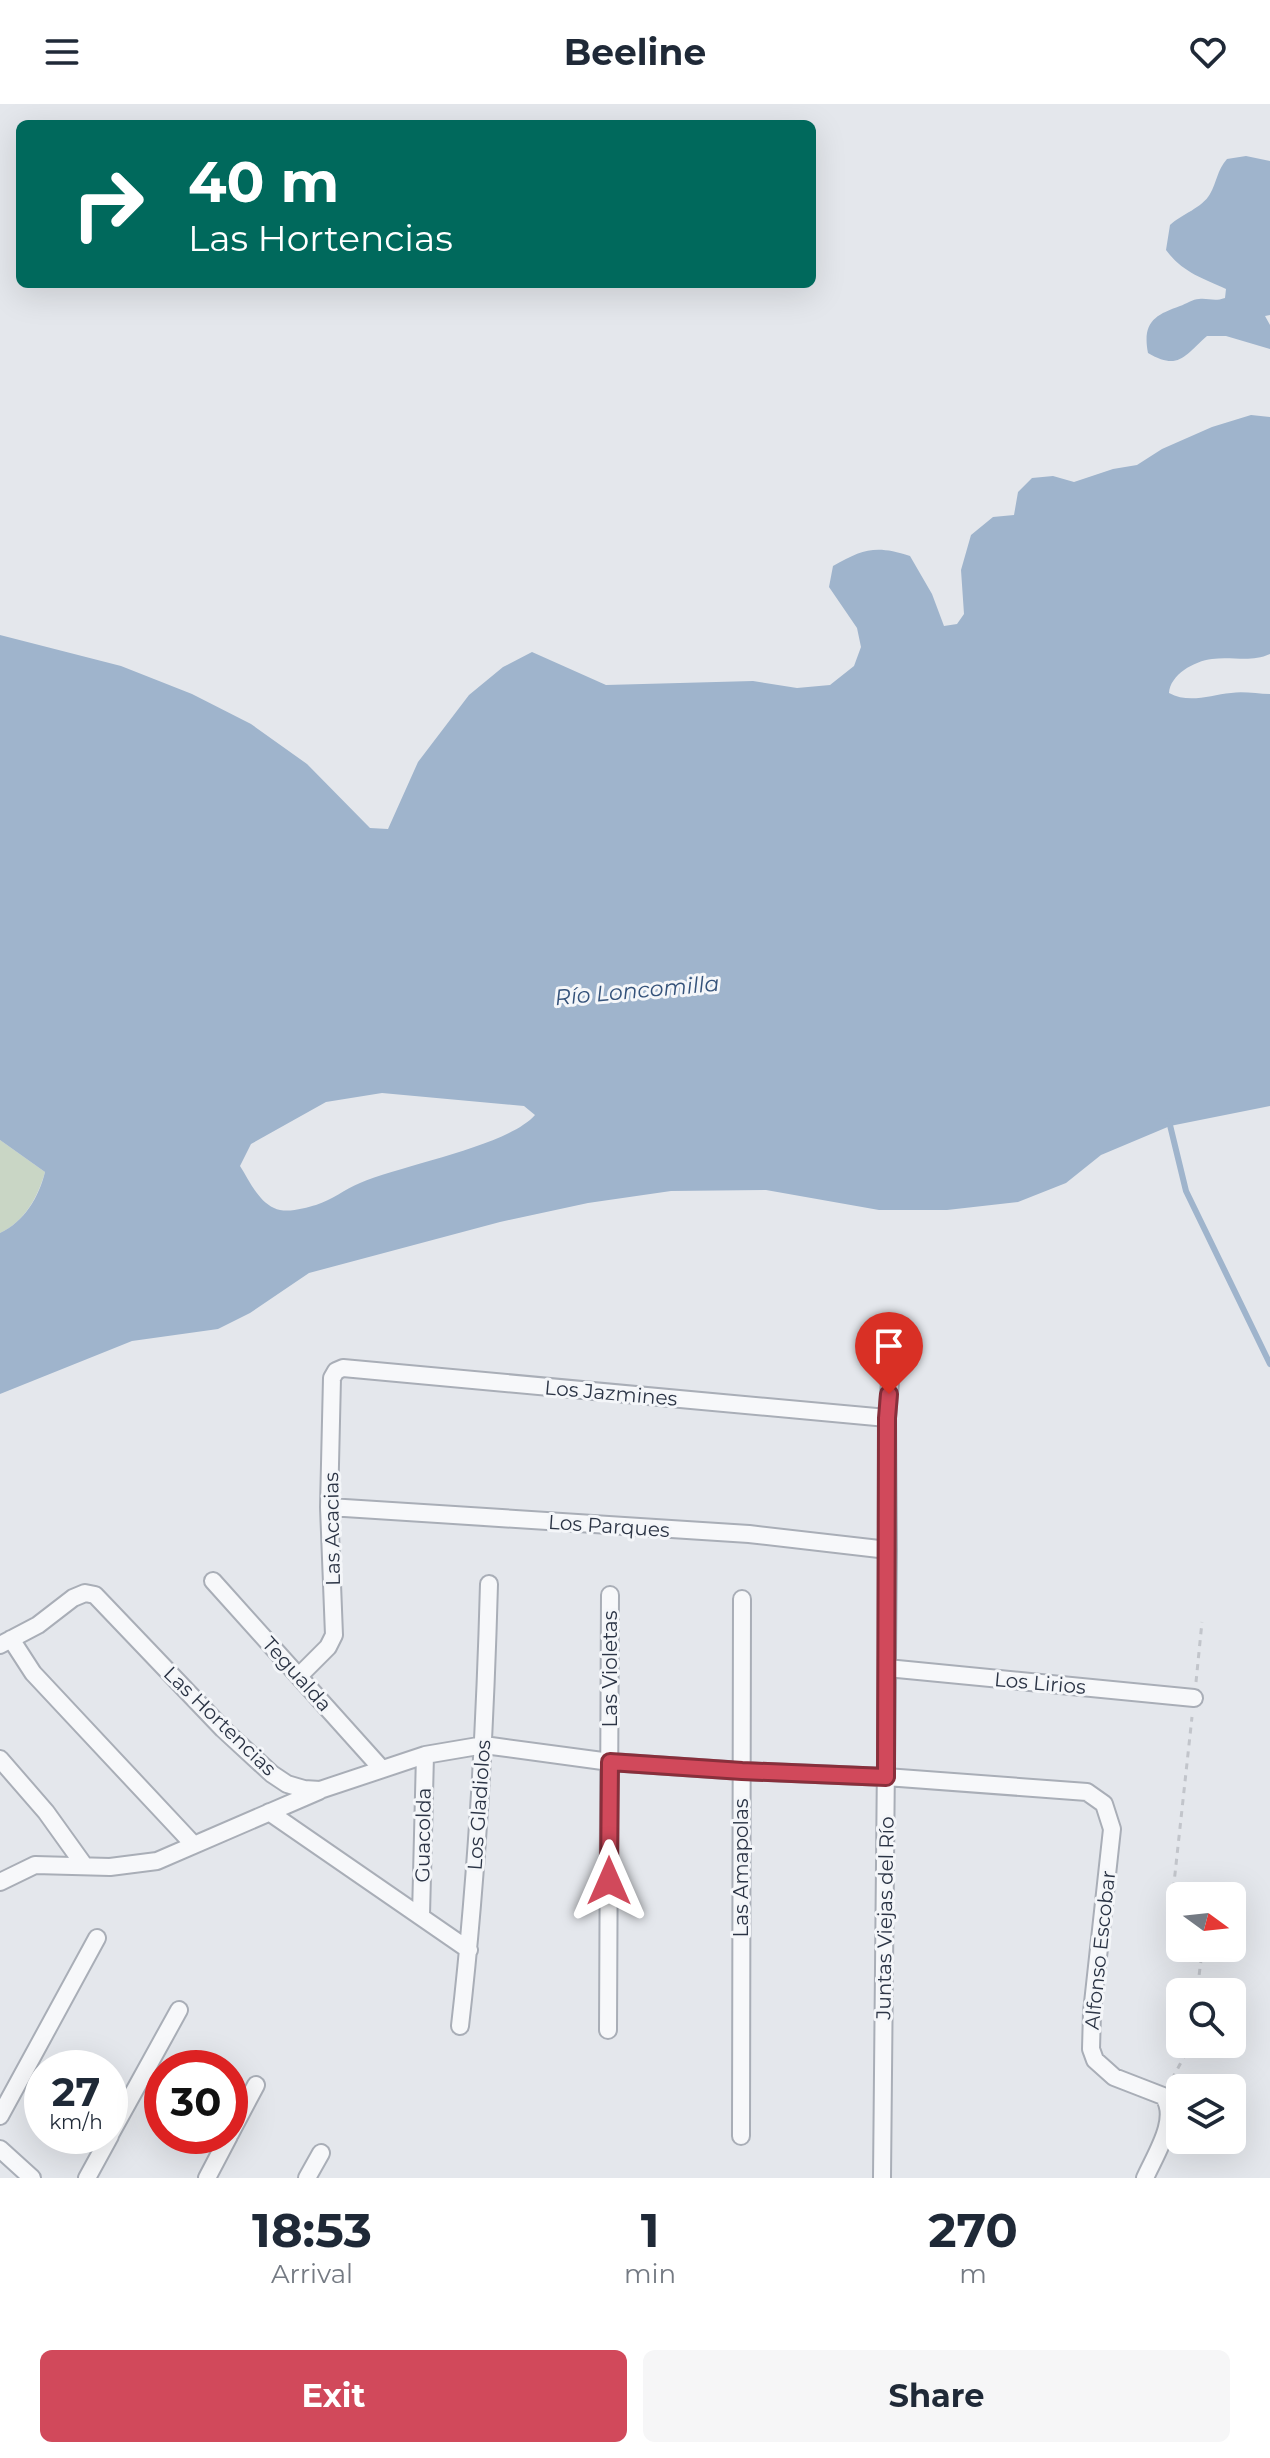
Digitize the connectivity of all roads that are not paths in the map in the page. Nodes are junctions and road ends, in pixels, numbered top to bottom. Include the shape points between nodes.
1 (891, 1370) dead end
2 (336, 1371) joint
3 (887, 1418) junction
4 (329, 1507) junction
5 (888, 1550) junction
6 (213, 1581) dead end
7 (489, 1584) dead end
8 (610, 1595) dead end
9 (742, 1599) dead end
10 (6, 1642) edge
11 (887, 1668) junction
12 (299, 1676) junction
13 (1194, 1698) road end
14 (484, 1745) junction
15 (425, 1755) junction
16 (0, 1759) edge
17 (610, 1762) junction
18 (381, 1768) junction
19 (742, 1771) junction
20 (886, 1777) junction
21 (320, 1790) junction
22 (269, 1812) junction
23 (194, 1845) junction
24 (84, 1865) junction
25 (4, 1880) edge
26 (421, 1915) junction
27 (97, 1938) dead end
28 (469, 1950) junction
29 (179, 2010) dead end
30 (460, 2026) dead end
31 (608, 2030) dead end
32 (256, 2085) dead end
33 (248, 2100) edge
34 (128, 2103) edge
35 (0, 2116) edge
36 (741, 2136) dead end
37 (0, 2149) edge
38 (321, 2153) dead end
39 (100, 2154) edge
40 (219, 2154) edge
41 (32, 2178) edge
42 (87, 2178) edge
43 (207, 2178) edge
44 (307, 2178) edge
45 (882, 2178) edge
46 (1145, 2178) edge

1 - 3 street, Juntas Viejas del Río
2 - 3 street, Los Jazmines
2 - 4 street, Las Acacias
3 - 5 street, Juntas Viejas del Río
4 - 5 street, Los Parques via 749,1534
4 - 12 street, Las Acacias via 334,1635
5 - 11 street, Juntas Viejas del Río
6 - 12 street, Tegualda
7 - 14 street, Los Gladiolos
8 - 17 street, Las Violetas
9 - 19 street, Las Amapolas
10 - 21 street, Las Hortencias via 73,1598 95,1595 272,1774 287,1784
10 - 23 street
11 - 13 street, Los Lirios
11 - 20 street, Juntas Viejas del Río
12 - 18 street, Tegualda
14 - 15 street
14 - 17 street
14 - 28 street, Los Gladiolos
15 - 18 street
15 - 26 street, Guacolda
16 - 24 street
17 - 19 street
17 - 31 street, Las Violetas
18 - 21 street
19 - 20 street
19 - 36 street, Las Amapolas
20 - 45 street, Juntas Viejas del Río
20 - 46 street, Alfonso Escobar via 1075,1789 1104,1804 1112,1829 1091,2049 1114,2077 1167,2102 1169,2119
21 - 22 street
22 - 23 street
22 - 26 street
23 - 24 street via 157,1861
24 - 25 street via 35,1865
26 - 28 street
27 - 35 street
28 - 30 street, Los Gladiolos
29 - 34 street
32 - 33 street
37 - 41 street
38 - 44 street
39 - 42 street
40 - 43 street

